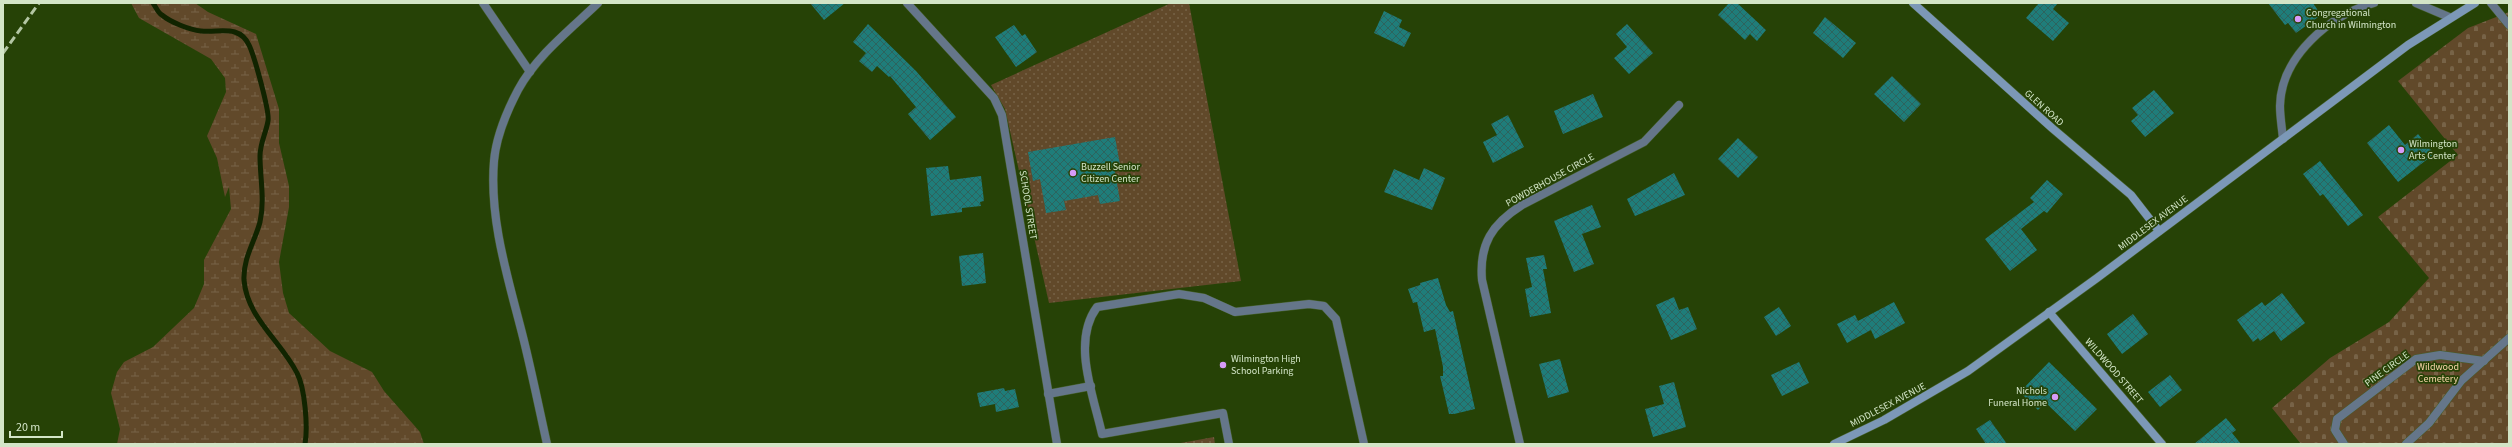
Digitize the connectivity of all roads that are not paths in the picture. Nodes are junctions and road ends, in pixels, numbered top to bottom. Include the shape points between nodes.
1 (483, 3) edge
2 (598, 3) edge
3 (907, 3) edge
4 (1913, 3) edge
5 (2374, 3) edge
6 (2416, 3) edge
7 (2475, 3) edge
8 (2491, 3) edge
9 (2359, 5) edge
10 (2449, 17) junction
11 (2509, 25) edge
12 (530, 72) junction
13 (1679, 105) dead end
14 (2283, 139) junction
15 (2159, 230) junction
16 (2049, 312) junction
17 (2509, 338) edge
18 (2484, 361) junction
19 (1092, 386) junction
20 (1048, 394) junction
21 (547, 444) edge
22 (1057, 444) edge
23 (1229, 444) edge
24 (1364, 444) edge
25 (1520, 444) edge
26 (1834, 444) edge
27 (2162, 444) edge
28 (2344, 444) edge
29 (2406, 444) edge

1 - 12 street
2 - 12 street via 550,48
3 - 20 street, SCHOOL STREET via 994,98 1000,109 1005,123
4 - 15 main road, GLEN ROAD via 2131,196
5 - 9 street
6 - 10 street
7 - 10 main road, MIDDLESEX AVENUE
8 - 11 street
9 - 14 street via 2321,31 2292,66 2280,104
10 - 14 main road, MIDDLESEX AVENUE
12 - 21 street via 519,89 500,134 494,161 494,197 503,260
13 - 25 street, POWDERHOUSE CIRCLE via 1650,139 1522,205 1505,217 1488,237 1481,260 1482,280
14 - 15 main road, MIDDLESEX AVENUE
15 - 16 main road, MIDDLESEX AVENUE
16 - 26 main road, MIDDLESEX AVENUE via 1968,371 1884,420
16 - 27 main road, WILDWOOD STREET
17 - 18 street
18 - 28 street, PINE CIRCLE via 2440,355 2416,359 2337,419 2335,430
18 - 29 street via 2461,381 2429,423
19 - 20 street
19 - 23 street via 1102,434 1223,413
19 - 24 street via 1087,368 1086,344 1093,313 1102,304 1179,294 1204,298 1235,312 1318,305 1329,308 1336,319
20 - 22 street, SCHOOL STREET

